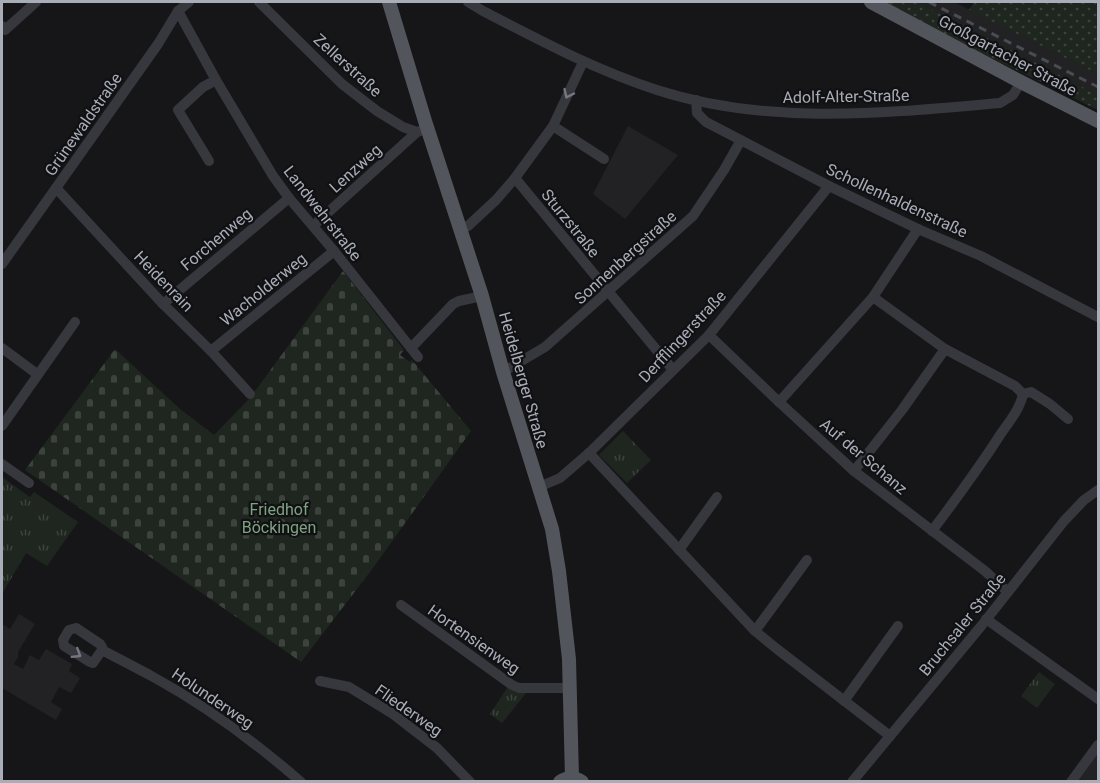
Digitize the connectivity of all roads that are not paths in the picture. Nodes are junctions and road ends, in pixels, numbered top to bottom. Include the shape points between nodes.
1 (36, 2) edge
2 (189, 2) edge
3 (259, 2) edge
4 (389, 2) edge
5 (468, 2) edge
6 (871, 2) edge
7 (178, 11) junction
8 (3, 28) edge
9 (583, 62) junction
10 (216, 80) junction
11 (1021, 82) junction
12 (696, 100) junction
13 (1098, 121) edge
14 (553, 126) junction
15 (422, 130) junction
16 (741, 140) junction
17 (604, 159) dead end
18 (209, 161) dead end
19 (515, 178) junction
20 (830, 186) junction
21 (56, 188) junction
22 (289, 198) junction
23 (314, 226) junction
24 (460, 229) junction
25 (918, 229) junction
26 (334, 251) junction
27 (2, 264) edge
28 (608, 292) junction
29 (482, 296) junction
30 (873, 297) junction
31 (164, 304) junction
32 (1098, 317) edge
33 (75, 322) dead end
34 (709, 335) junction
35 (2, 348) edge
36 (411, 348) junction
37 (945, 349) junction
38 (211, 351) junction
39 (418, 357) dead end
40 (673, 370) junction
41 (503, 372) junction
42 (37, 374) junction
43 (250, 394) dead end
44 (1023, 394) junction
45 (779, 402) junction
46 (1068, 419) dead end
47 (2, 426) edge
48 (589, 453) junction
49 (2, 464) edge
50 (854, 471) junction
51 (29, 483) dead end
52 (539, 487) junction
53 (1098, 490) edge
54 (717, 497) dead end
55 (932, 531) junction
56 (679, 550) junction
57 (807, 560) dead end
58 (1008, 592) junction
59 (401, 605) dead end
60 (986, 619) junction
61 (898, 626) dead end
62 (755, 631) junction
63 (102, 650) dead end
64 (320, 681) dead end
65 (569, 688) junction
66 (1098, 699) edge
67 (844, 701) junction
68 (890, 736) junction
69 (1098, 745) edge
70 (571, 780) edge
71 (301, 782) edge
72 (470, 782) edge
73 (852, 782) edge
74 (1071, 782) edge

1 - 8 street
2 - 7 street, Grünewaldstraße
3 - 15 street, Zellerstraße via 342,84 403,127
4 - 15 main road, Heidelberger Straße
5 - 9 street, Adolf-Alter-Straße
6 - 11 main road, Großgartacher Straße
7 - 10 street, Landwehrstraße
7 - 21 street, Grünewaldstraße
9 - 12 street, Adolf-Alter-Straße via 659,91
9 -> 14 street
10 - 18 street via 178,110
10 - 22 street, Landwehrstraße
11 - 12 street, Adolf-Alter-Straße via 1013,95 1000,102 868,112 808,115
11 - 13 main road, Großgartacher Straße
12 - 16 street, Schollenhaldenstraße via 697,113 706,122
14 - 17 street
14 - 19 street
15 - 23 street, Lenzweg
15 - 24 main road, Heidelberger Straße
16 - 20 street, Schollenhaldenstraße
16 - 28 street, Sonnenbergstraße via 693,216
19 - 24 street via 468,226
19 - 28 street, Sturzstraße
20 - 25 street, Schollenhaldenstraße
20 - 34 street, Derfflingerstraße
21 - 27 street, Grünewaldstraße
21 - 31 street, Heidenrain
22 - 23 street, Landwehrstraße
22 - 31 street, Forchenweg
23 - 26 street, Landwehrstraße
24 - 29 main road, Heidelberger Straße
25 - 30 street
25 - 32 street, Schollenhaldenstraße via 981,256
26 - 36 street, Landwehrstraße
26 - 38 street, Wacholderweg
28 - 40 street, Sturzstraße
28 - 41 street, Sonnenbergstraße via 545,347
29 - 36 street via 453,304
29 - 41 main road, Heidelberger Straße
30 - 37 street
30 - 45 street
31 - 38 street, Heidenrain
33 - 42 street
34 - 40 street, Derfflingerstraße
34 - 45 street, Auf der Schanz
35 - 42 street
36 - 39 street, Landwehrstraße
37 - 44 street
37 - 50 street
38 - 43 street, Heidenrain
40 - 48 street, Derfflingerstraße
41 - 52 main road, Heidelberger Straße
42 - 47 street
44 - 46 street via 1031,392
44 - 55 street via 1015,413
45 - 50 street, Auf der Schanz
48 - 52 street, Derfflingerstraße via 560,478
48 - 56 street
49 - 51 street
50 - 55 street, Auf der Schanz
52 - 65 main road, Heidelberger Straße via 559,571
53 - 58 street, Bruchsaler Straße via 1064,521
54 - 56 street
55 - 58 street, Auf der Schanz
56 - 62 street
57 - 62 street
58 - 60 street, Bruchsaler Straße
59 - 65 street, Hortensienweg via 512,685
60 - 66 street
60 - 68 street, Bruchsaler Straße
61 - 67 street
62 - 67 street
63 - 71 street, Holunderweg via 180,693 251,741
64 - 72 street, Fliederweg via 349,687 393,714 437,747
65 - 70 main road, Heidelberger Straße
67 - 68 street
68 - 73 street, Bruchsaler Straße
69 - 74 street

